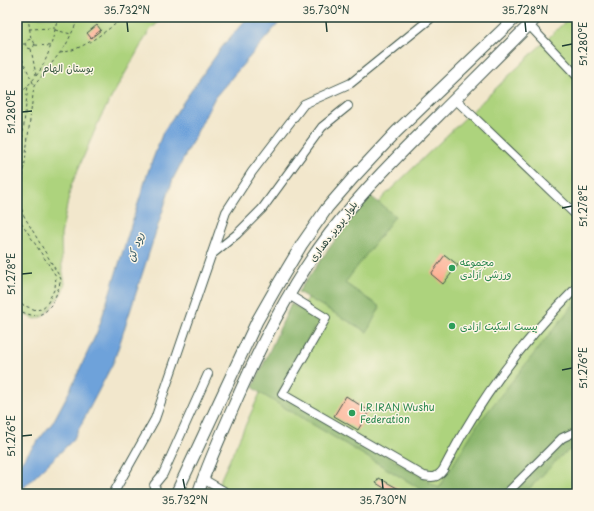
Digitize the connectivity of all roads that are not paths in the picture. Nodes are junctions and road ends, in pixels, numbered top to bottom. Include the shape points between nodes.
1 (516, 17) edge
2 (537, 17) edge
3 (430, 19) dead end
4 (529, 25) junction
5 (577, 76) edge
6 (455, 99) junction
7 (348, 106) dead end
8 (577, 216) edge
9 (211, 256) junction
10 (577, 287) edge
11 (289, 295) junction
12 (208, 374) dead end
13 (577, 431) edge
14 (203, 478) junction
15 (113, 494) edge
16 (153, 494) edge
17 (176, 494) edge
18 (198, 494) edge
19 (229, 494) edge
20 (506, 494) edge

1 - 17 main road, بلوار پرویز دهداری via 396,132 327,208 291,262 257,322
2 - 4 main road, بلوار پرویز دهداری
3 - 9 lane via 351,83 304,104 252,172 226,212
4 - 5 lane
4 - 6 main road, بلوار پرویز دهداری
6 - 8 lane
6 - 11 main road, بلوار پرویز دهداری via 405,147 353,205 325,239
7 - 9 lane via 322,127 262,209
9 - 15 lane via 155,419
10 - 11 lane via 526,343 468,424 439,476 432,478 424,476 282,394 326,318
11 - 14 main road, بلوار پرویز دهداری via 249,373
12 - 16 lane via 163,474 154,485 156,489
13 - 20 lane via 562,438
14 - 18 main road, بلوار پرویز دهداری
14 - 19 lane

